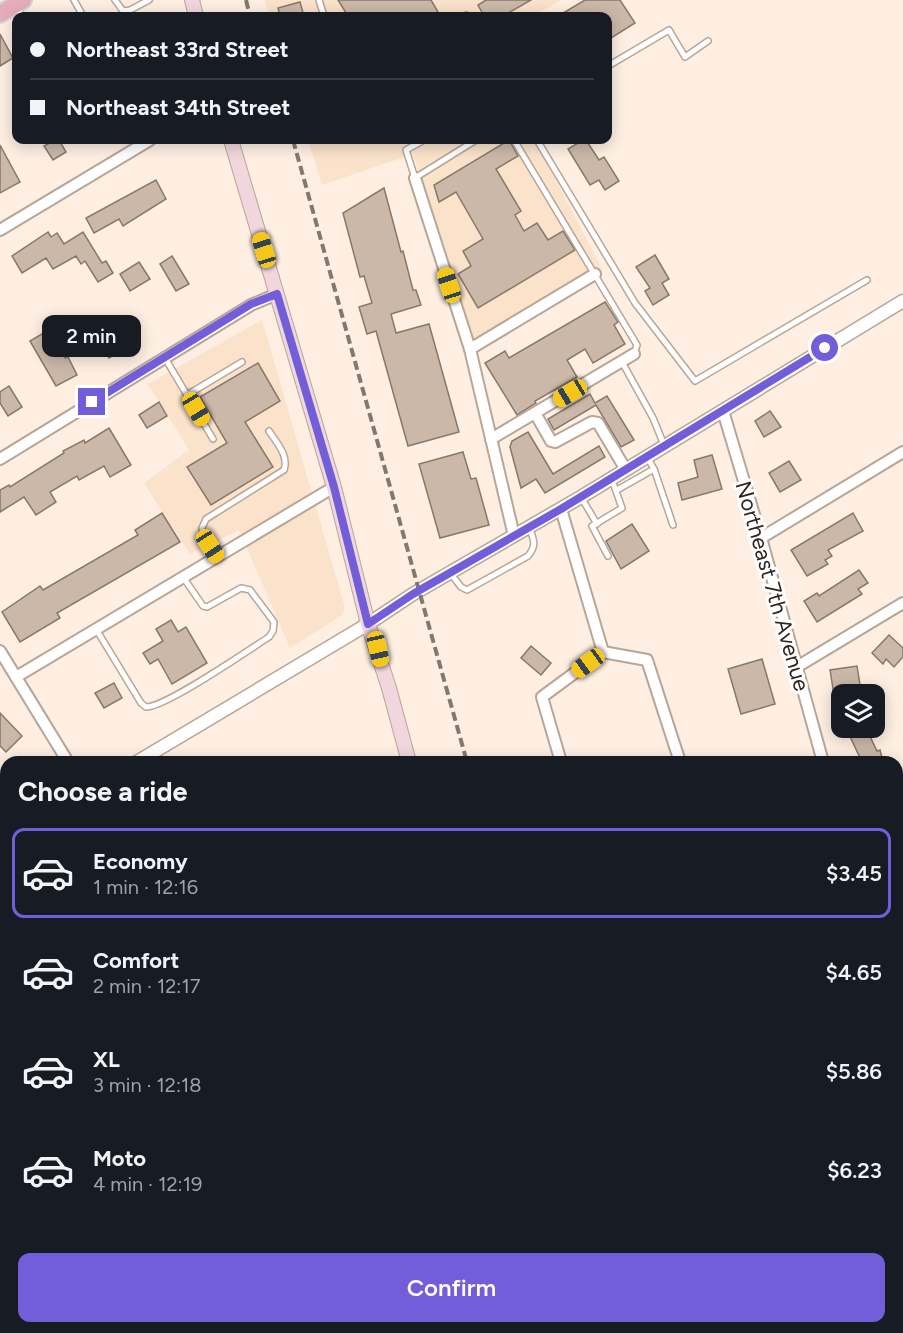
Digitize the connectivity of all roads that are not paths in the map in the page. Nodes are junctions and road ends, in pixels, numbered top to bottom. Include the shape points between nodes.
1 (115, 0) edge
2 (149, 0) edge
3 (20, 7) edge
4 (0, 14) edge
5 (708, 41) dead end
6 (612, 64) edge
7 (143, 144) edge
8 (232, 144) edge
9 (417, 144) edge
10 (470, 144) edge
11 (516, 144) edge
12 (539, 144) edge
13 (415, 178) junction
14 (0, 230) edge
15 (595, 274) junction
16 (867, 280) dead end
17 (277, 294) junction
18 (903, 301) edge
19 (470, 349) junction
20 (634, 354) joint
21 (165, 358) junction
22 (242, 362) dead end
23 (622, 362) junction
24 (187, 395) junction
25 (723, 411) junction
26 (535, 413) junction
27 (269, 432) dead end
28 (213, 439) dead end
29 (491, 439) junction
30 (665, 446) junction
31 (903, 452) edge
32 (647, 457) junction
33 (0, 459) edge
34 (654, 469) junction
35 (626, 470) junction
36 (614, 484) junction
37 (334, 487) junction
38 (581, 497) junction
39 (561, 509) junction
40 (597, 524) junction
41 (673, 525) dead end
42 (529, 527) junction
43 (514, 536) junction
44 (761, 538) junction
45 (608, 556) dead end
46 (217, 557) junction
47 (450, 573) junction
48 (183, 577) junction
49 (903, 603) edge
50 (368, 624) junction
51 (96, 629) junction
52 (0, 651) edge
53 (603, 652) junction
54 (795, 668) junction
55 (16, 677) junction
56 (64, 756) edge
57 (147, 756) edge
58 (407, 756) edge
59 (559, 756) edge
60 (678, 756) edge
61 (821, 756) edge

1 - 2 lane via 123,11
3 - 4 main road
5 - 6 lane via 685,57 669,30
7 - 14 street
8 - 17 main road
9 - 13 lane via 406,150
10 - 13 lane
11 - 15 lane
12 - 16 lane via 635,303 695,381
13 - 19 street
15 - 19 street
15 - 20 lane via 637,345
17 - 21 street via 251,304
17 - 37 main road
18 - 25 street
19 - 29 street
20 - 23 street
21 - 24 lane
21 - 33 street
22 - 24 lane
23 - 26 street
23 - 30 lane
24 - 28 lane
25 - 30 street
25 - 44 street, Northeast 7th Avenue
26 - 29 street
26 - 35 street via 555,442 592,422 598,423
27 - 46 lane via 286,458 284,470 206,519 203,536
29 - 43 street
30 - 32 street
31 - 44 street
32 - 34 lane
32 - 35 street
34 - 36 lane
34 - 41 lane
35 - 36 street
36 - 38 street
36 - 40 lane via 622,508
37 - 46 street
37 - 50 main road
38 - 39 street
38 - 40 lane
39 - 42 street
39 - 53 street
40 - 45 lane via 592,526
42 - 43 street
42 - 47 lane via 535,542 528,556 474,588 461,587
43 - 47 street
44 - 54 street, Northeast 7th Avenue
46 - 48 street
47 - 50 street
48 - 51 street
48 - 51 lane via 207,607 241,588 250,590 274,622 273,631 217,670 146,707
49 - 54 street
50 - 57 street
50 - 58 main road
51 - 55 street
52 - 55 street
53 - 59 street via 542,697
53 - 60 street via 647,660
54 - 61 street, Northeast 7th Avenue
55 - 56 street

